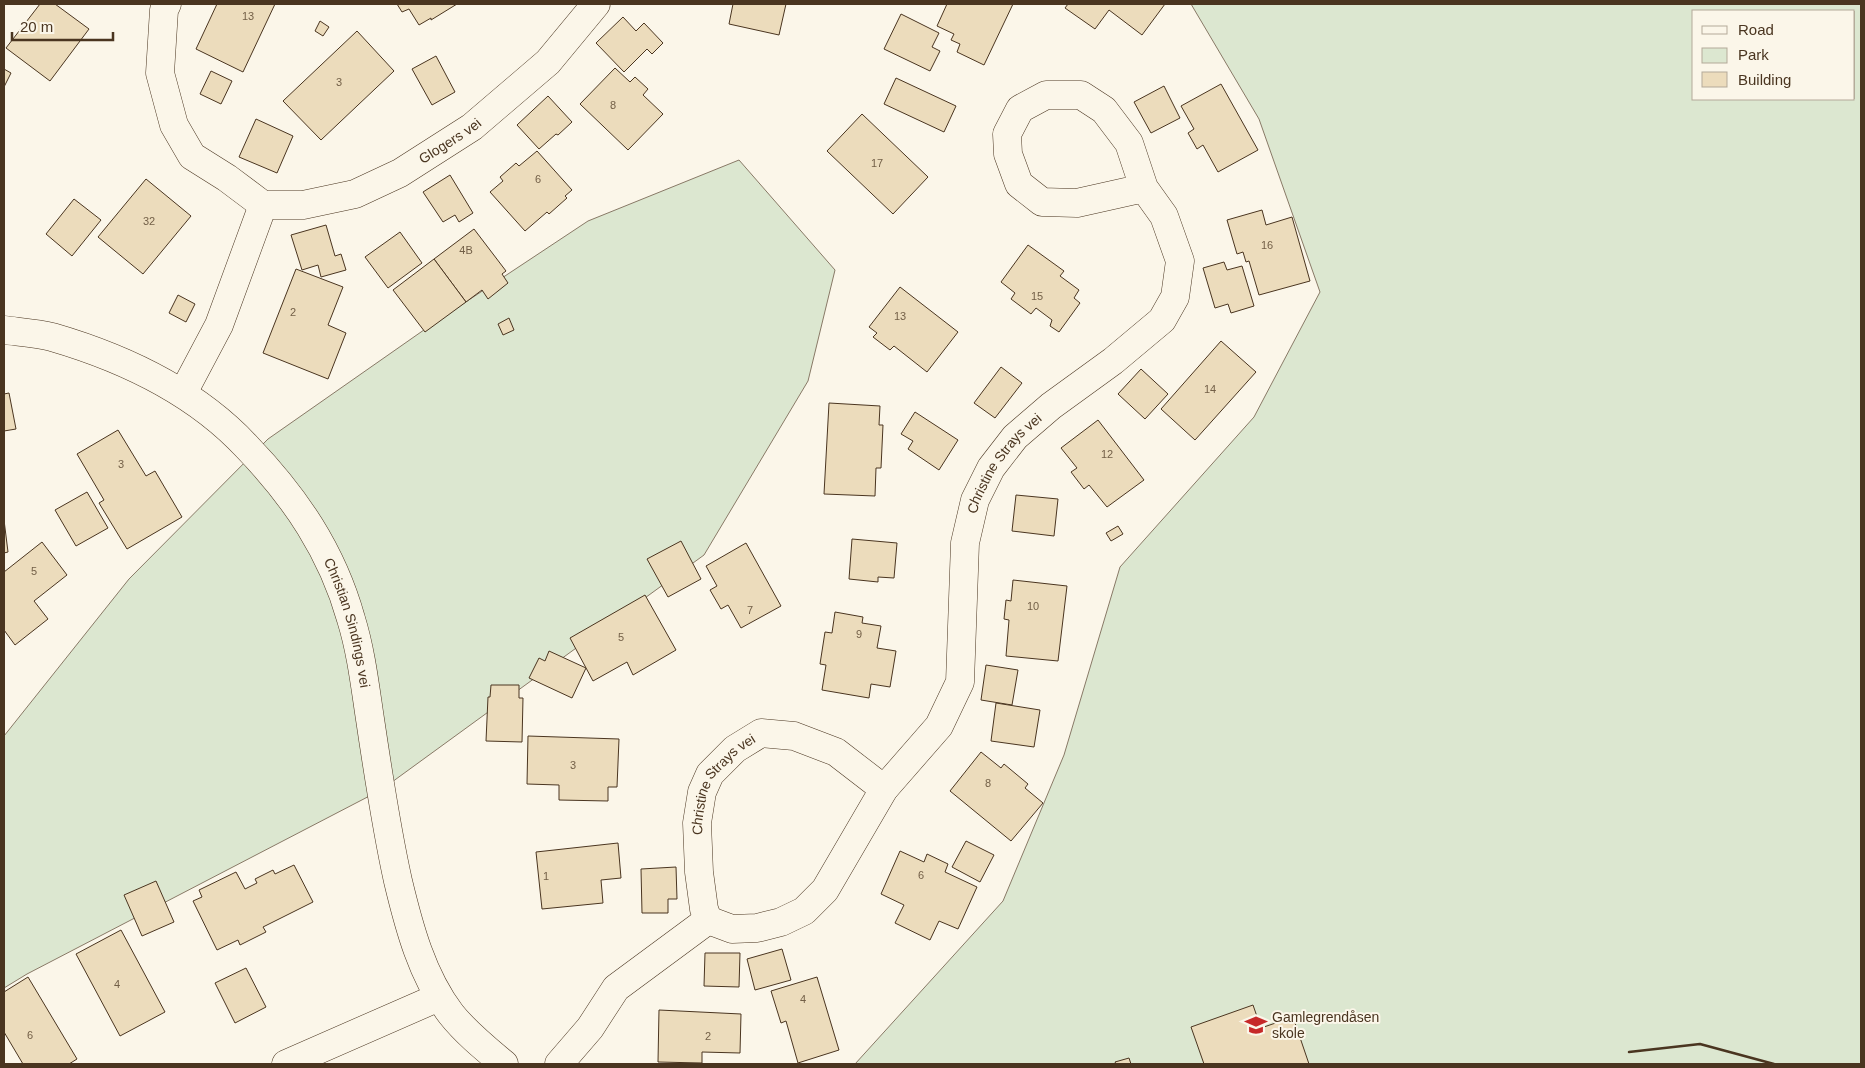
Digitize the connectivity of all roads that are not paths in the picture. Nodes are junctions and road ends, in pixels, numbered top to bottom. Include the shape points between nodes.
1 (167, 4) edge
2 (596, 4) edge
3 (1144, 188) junction
4 (263, 205) junction
5 (4, 330) edge
6 (183, 393) junction
7 (884, 789) junction
8 (708, 920) junction
9 (439, 996) junction
10 (286, 1064) edge
11 (504, 1064) edge
12 (559, 1064) edge

1 - 4 street via 160,73 174,125 192,156
2 - 4 street, Glogers vei via 548,62 472,127 400,173 356,194 303,205
3 - 3 street, Christine Strays vei via 1129,143 1104,110 1081,96 1046,95 1020,110 1008,134 1008,154 1019,184 1042,202 1077,204
3 - 7 street, Christine Strays vei via 1164,216 1180,261 1175,297 1162,320 1051,406 1015,437 990,468 975,500 965,543 960,682 939,726
4 - 6 street via 218,325
5 - 6 street, Christian Sindings vei via 50,336 135,367
6 - 9 street, Christian Sindings vei via 230,429 273,474 320,540 340,586 352,620 388,834 408,925
7 - 8 street, Christine Strays vei via 825,890 804,911 781,922 757,928 732,929
7 - 8 street, Christine Strays vei via 836,752 794,736 761,733 735,749 710,774 702,792 697,823 699,872
8 - 12 street via 616,988 590,1028
9 - 10 street
9 - 11 street, Christian Sindings vei via 453,1017

